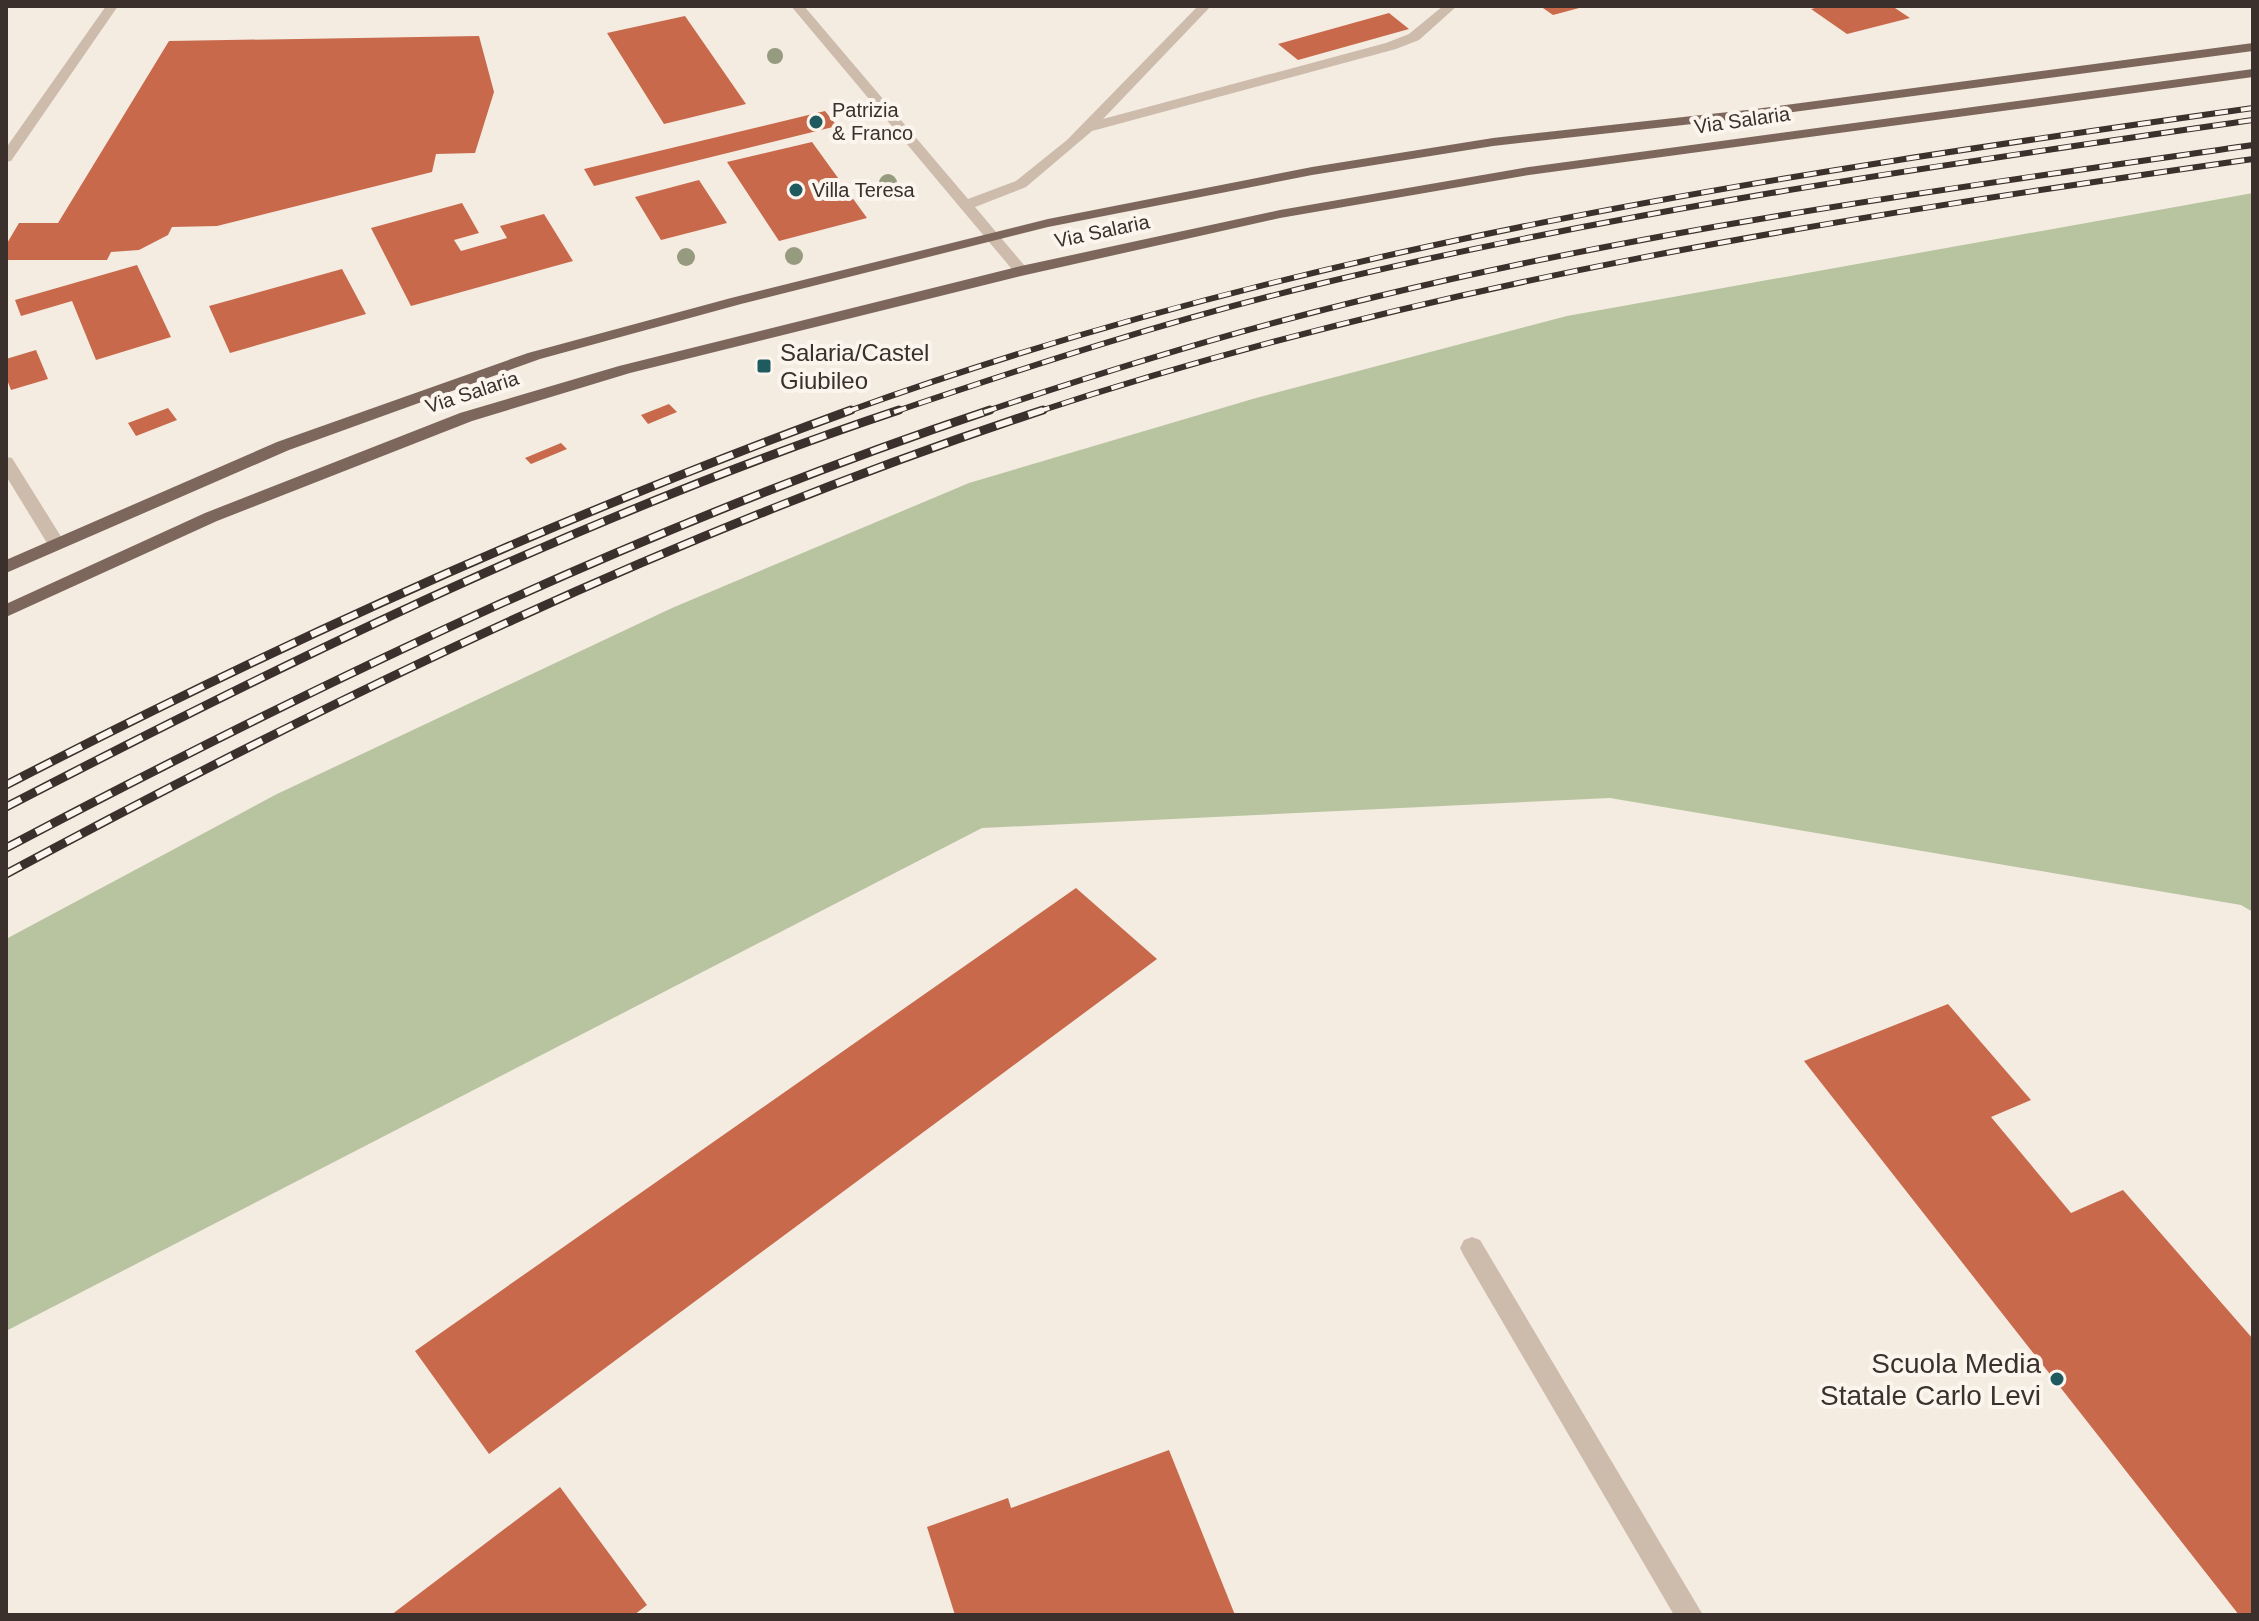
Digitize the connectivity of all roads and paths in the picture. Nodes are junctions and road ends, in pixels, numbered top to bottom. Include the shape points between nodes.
1 (112, 6) edge
2 (797, 6) edge
3 (1205, 6) edge
4 (1451, 6) edge
5 (2253, 47) edge
6 (2253, 73) edge
7 (1090, 127) junction
8 (6, 158) edge
9 (967, 205) junction
10 (994, 236) junction
11 (1021, 271) junction
12 (6, 462) edge
13 (56, 543) junction
14 (6, 567) edge
15 (6, 611) edge
16 (1472, 1248) dead end
17 (1689, 1615) edge

1 - 8 street
2 - 9 street
3 - 7 street
4 - 7 street via 1421,32 1391,46
5 - 10 main road, Via Salaria via 1465,146 1210,190
6 - 11 main road, Via Salaria via 1529,171 1280,214
7 - 9 street via 1021,184
9 - 10 street
10 - 11 street
10 - 13 main road, Via Salaria via 509,364 283,446
11 - 15 main road, Via Salaria via 638,365 466,417 211,517
12 - 13 street
13 - 14 main road, Via Salaria
16 - 17 street

